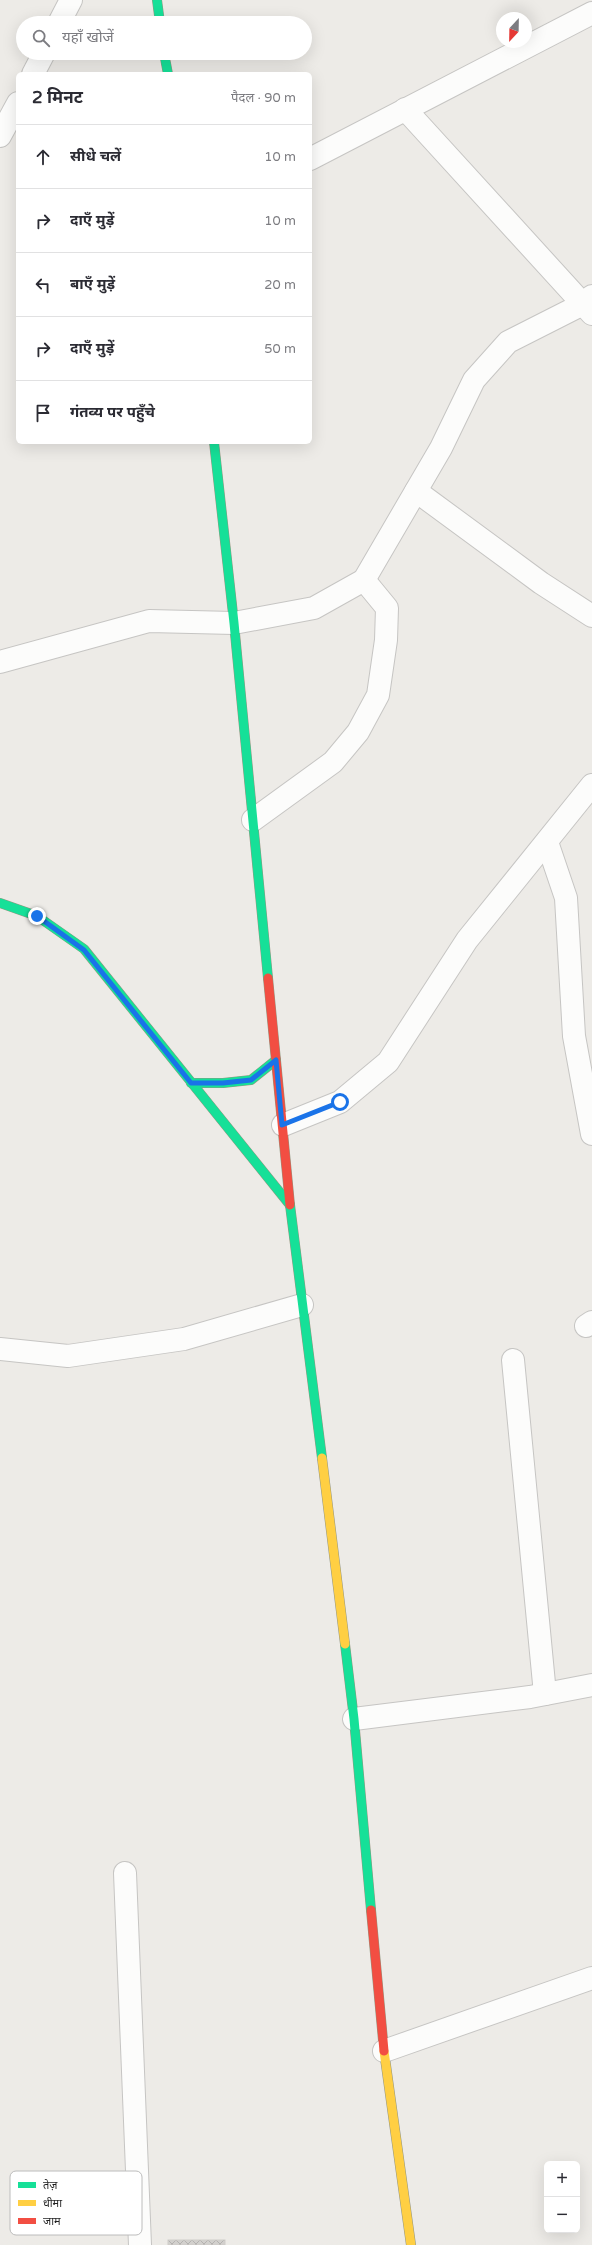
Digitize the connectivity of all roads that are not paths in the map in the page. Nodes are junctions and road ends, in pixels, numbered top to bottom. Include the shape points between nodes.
1 (71, 0) edge
2 (156, 0) edge
3 (592, 13) edge
4 (63, 16) edge
5 (159, 16) edge
6 (40, 60) edge
7 (165, 60) edge
8 (34, 72) edge
9 (168, 72) edge
10 (16, 107) edge
11 (405, 109) junction
12 (0, 136) edge
13 (312, 158) edge
14 (589, 304) edge
15 (214, 444) edge
16 (416, 491) junction
17 (364, 580) junction
18 (592, 616) edge
19 (234, 623) junction
20 (0, 662) edge
21 (592, 785) edge
22 (253, 820) junction
23 (547, 842) junction
24 (0, 903) edge
25 (276, 1060) junction
26 (191, 1083) junction
27 (282, 1125) junction
28 (592, 1134) edge
29 (290, 1205) junction
30 (302, 1305) junction
31 (0, 1349) edge
32 (513, 1360) dead end
33 (592, 1684) edge
34 (545, 1694) junction
35 (354, 1718) junction
36 (124, 1873) dead end
37 (592, 1978) edge
38 (384, 2051) junction
39 (137, 2171) edge
40 (140, 2235) edge
41 (140, 2245) edge
42 (411, 2245) edge

1 - 4 street
2 - 5 main road
3 - 11 street
6 - 8 street
7 - 9 main road
10 - 12 street
11 - 13 street
11 - 14 street
14 - 16 street via 508,342 474,380 441,448
15 - 19 main road
16 - 17 street
16 - 18 street via 541,583
17 - 19 street via 314,608
17 - 22 street via 387,608 386,640 378,695 358,732 333,762
19 - 20 street via 149,621
19 - 22 main road
21 - 23 street
22 - 25 main road
23 - 27 street via 467,940 388,1062 340,1102
23 - 28 street via 566,898 574,1036
24 - 26 main road via 37,916 84,950
25 - 26 main road via 251,1080
25 - 27 main road
26 - 29 main road
27 - 29 main road
29 - 30 main road
30 - 31 street via 184,1339 68,1356
30 - 35 main road
32 - 34 street
33 - 34 street
34 - 35 street
35 - 38 main road
36 - 39 street
37 - 38 street
38 - 42 main road
40 - 41 street

